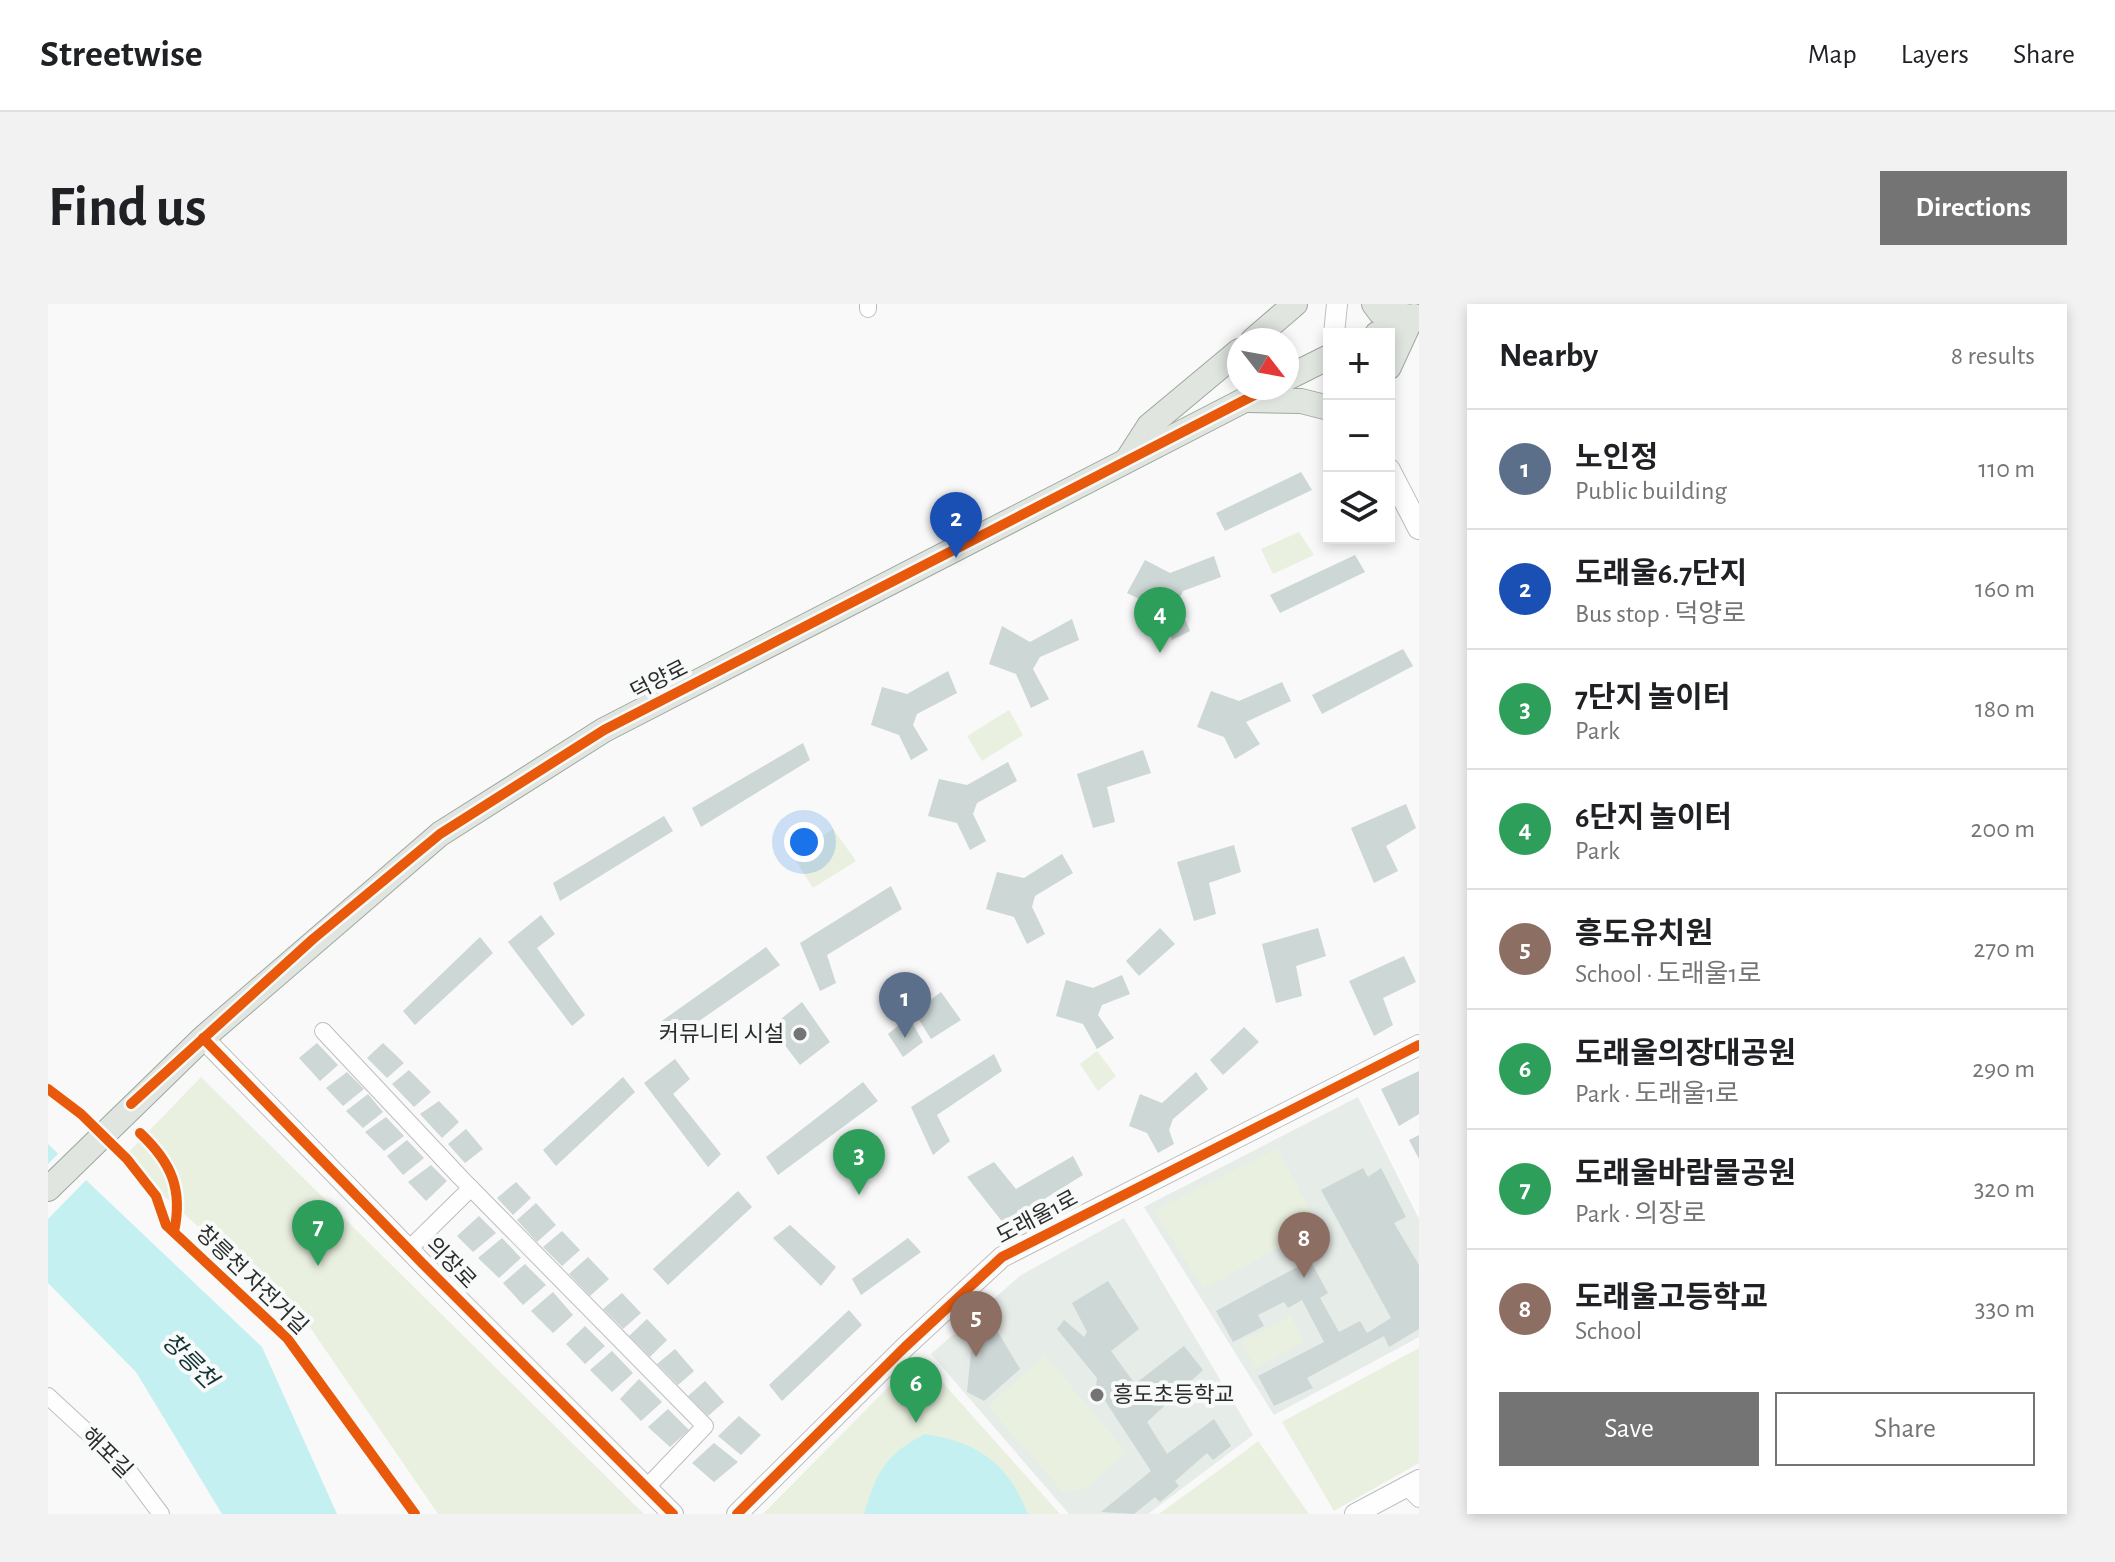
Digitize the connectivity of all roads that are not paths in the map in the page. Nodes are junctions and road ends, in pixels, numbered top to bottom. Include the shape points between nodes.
1 (1295, 304) edge
2 (1337, 304) edge
3 (1374, 304) edge
4 (1415, 316) edge
5 (1267, 328) edge
6 (1335, 328) edge
7 (1390, 328) edge
8 (1395, 355) edge
9 (1323, 360) edge
10 (1227, 361) edge
11 (1299, 372) edge
12 (1243, 400) edge
13 (1273, 400) edge
14 (1323, 406) edge
15 (1128, 459) junction
16 (1390, 472) edge
17 (1419, 528) edge
18 (323, 1031) dead end
19 (203, 1038) junction
20 (1419, 1045) edge
21 (471, 1188) junction
22 (48, 1189) edge
23 (409, 1249) junction
24 (48, 1396) edge
25 (648, 1486) junction
26 (1415, 1489) edge
27 (161, 1514) edge
28 (673, 1514) edge
29 (737, 1514) edge
30 (1355, 1514) edge

1 - 5 main road
2 - 6 street
3 - 4 main road via 1380,312
4 - 7 main road
4 - 8 main road
9 - 11 main road
10 - 15 main road via 1149,426
12 - 15 main road, 덕양로
13 - 14 main road
15 - 19 main road, 덕양로 via 591,738 440,834
16 - 17 main road
18 - 21 street
19 - 22 main road, 덕양로
19 - 23 street, 의장로
20 - 29 street, 도래울1로 via 1002,1257
21 - 23 street, 의장로
21 - 25 street via 705,1426
23 - 25 street, 의장로
24 - 27 street, 해포길 via 128,1470
25 - 28 street, 의장로
26 - 30 street

